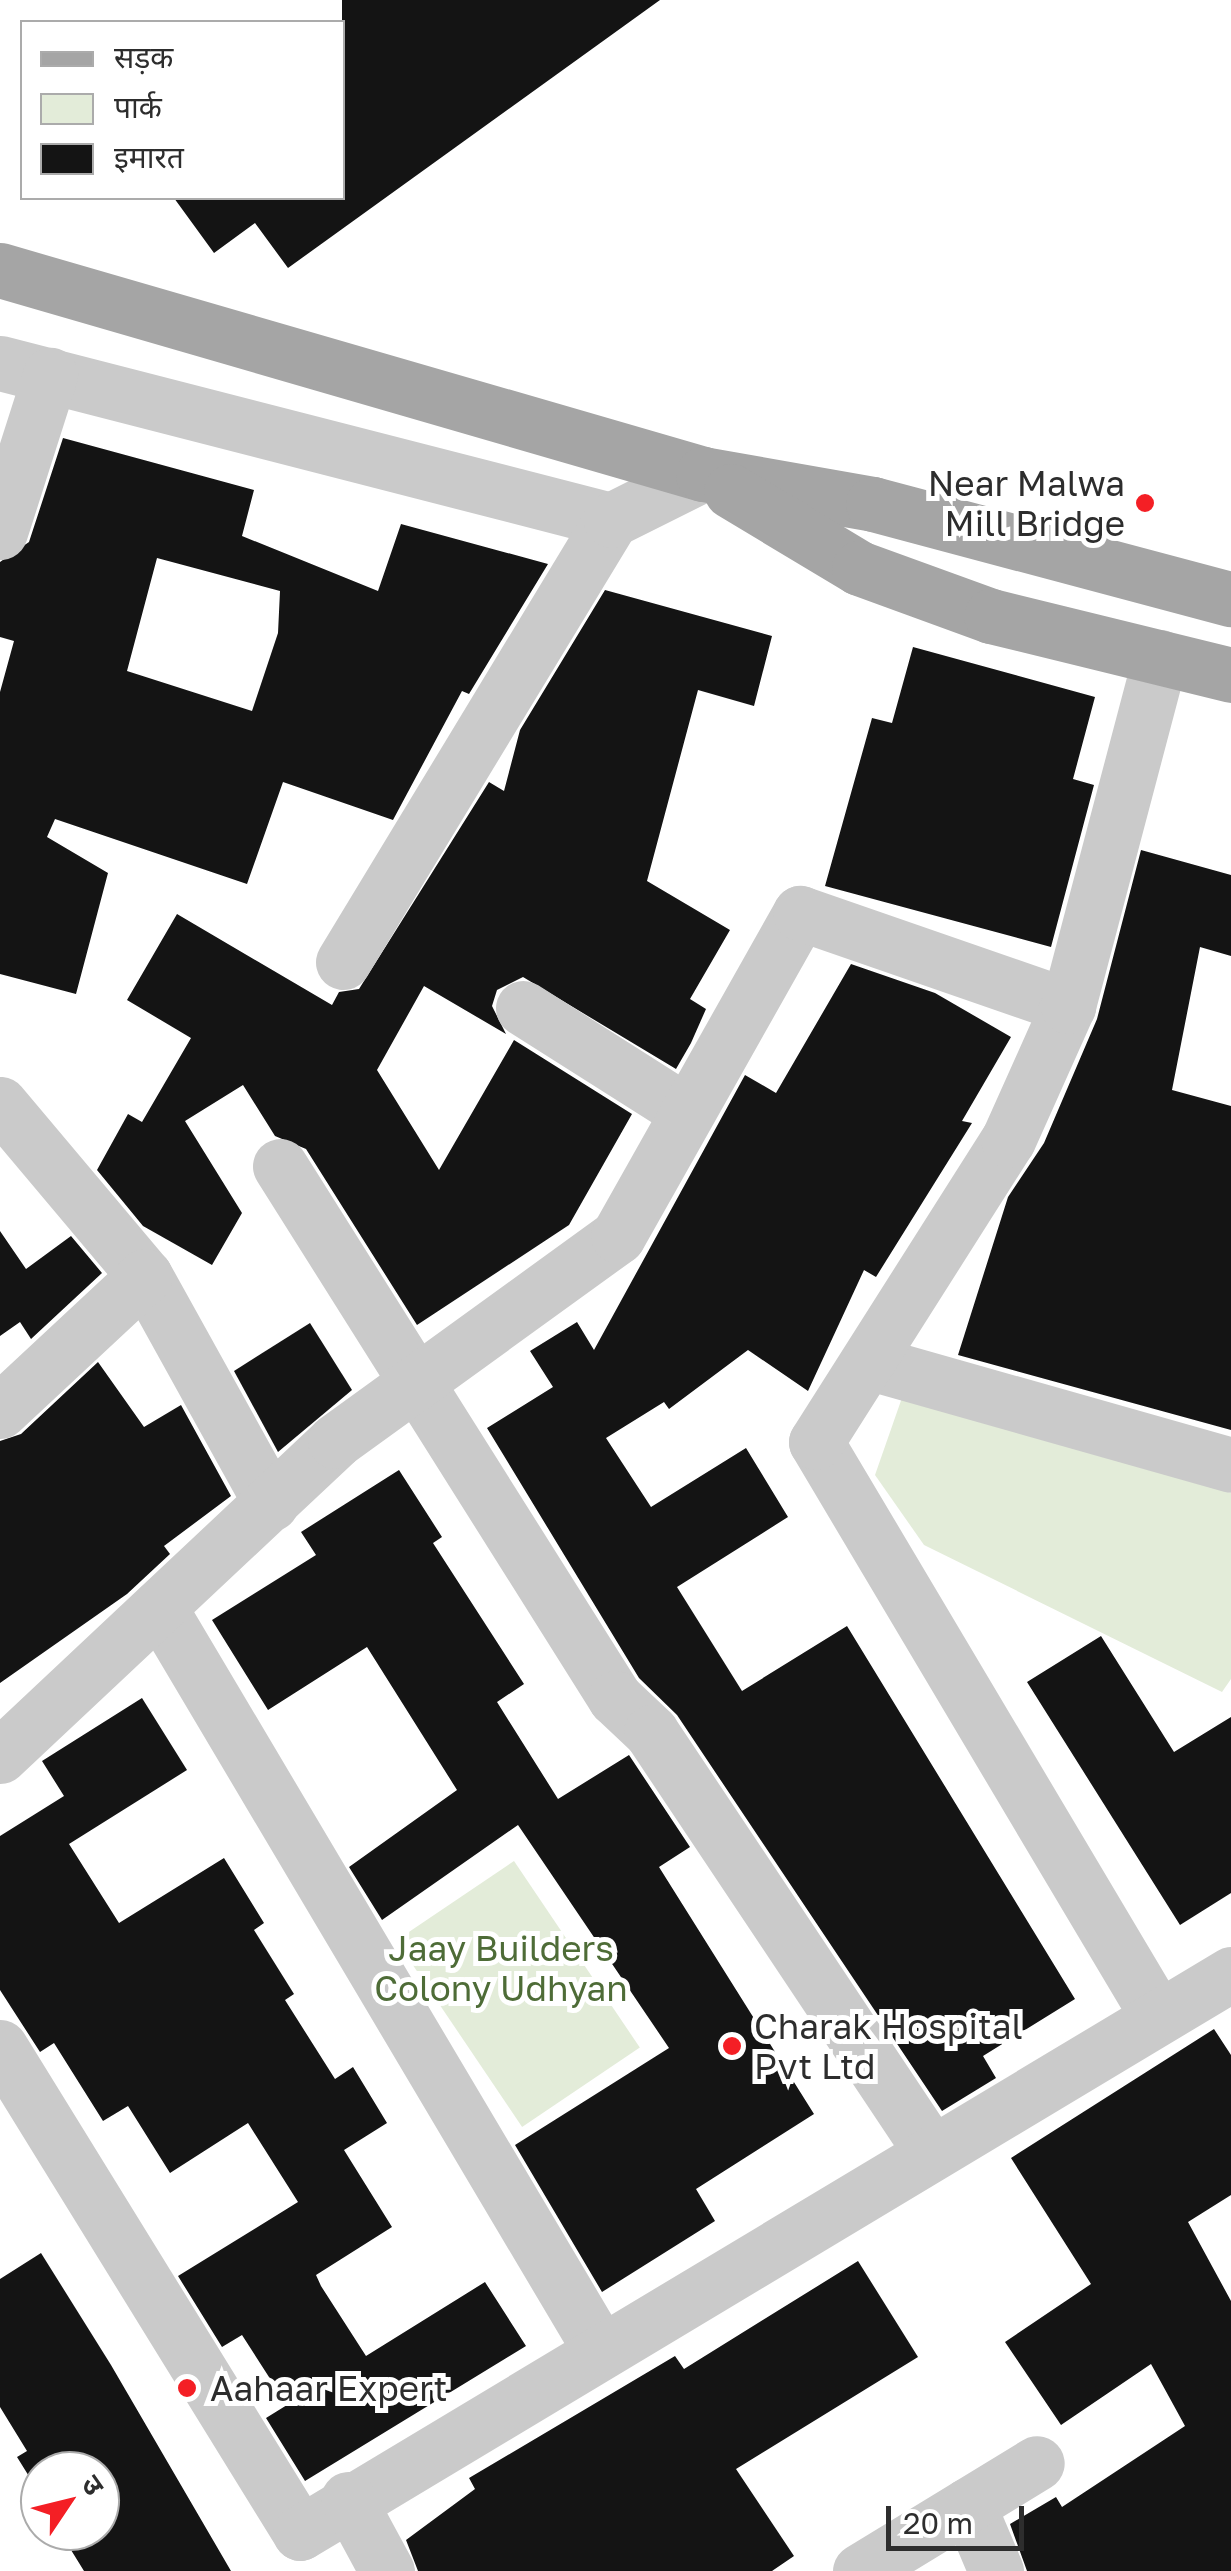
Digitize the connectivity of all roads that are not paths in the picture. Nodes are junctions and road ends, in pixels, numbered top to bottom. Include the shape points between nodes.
1 (0, 270) edge
2 (25, 369) edge
3 (703, 474) junction
4 (611, 520) junction
5 (0, 532) edge
6 (1231, 599) edge
7 (1160, 657) junction
8 (1231, 675) edge
9 (343, 962) dead end
10 (1068, 1006) junction
11 (522, 1008) dead end
12 (0, 1104) edge
13 (684, 1112) junction
14 (280, 1166) dead end
15 (145, 1276) junction
16 (871, 1363) junction
17 (419, 1380) junction
18 (0, 1411) edge
19 (1231, 1465) edge
20 (271, 1503) junction
21 (159, 1606) junction
22 (0, 1756) edge
23 (1231, 1974) edge
24 (1158, 2017) junction
25 (0, 2047) edge
26 (930, 2150) junction
27 (599, 2348) junction
28 (1037, 2463) dead end
29 (348, 2499) junction
30 (968, 2505) junction
31 (387, 2571) edge
32 (860, 2571) edge
33 (996, 2571) edge

1 - 3 main road
2 - 4 street
2 - 5 street
3 - 4 street
3 - 6 main road via 873,504
3 - 7 main road via 859,568 991,616
4 - 9 street
7 - 8 main road
7 - 10 street
10 - 13 street via 800,913
10 - 16 street via 1008,1140
11 - 13 street
12 - 15 street
13 - 17 street via 618,1236
14 - 17 street
15 - 18 street
15 - 20 street
16 - 19 street
16 - 24 street via 816,1442
17 - 20 street via 334,1440
17 - 26 street via 615,1698 651,1732
20 - 21 street
21 - 22 street
21 - 27 street
23 - 24 street
24 - 26 street
25 - 29 street via 300,2533
26 - 27 street
27 - 29 street
28 - 30 street
29 - 31 street
30 - 32 street
30 - 33 street

